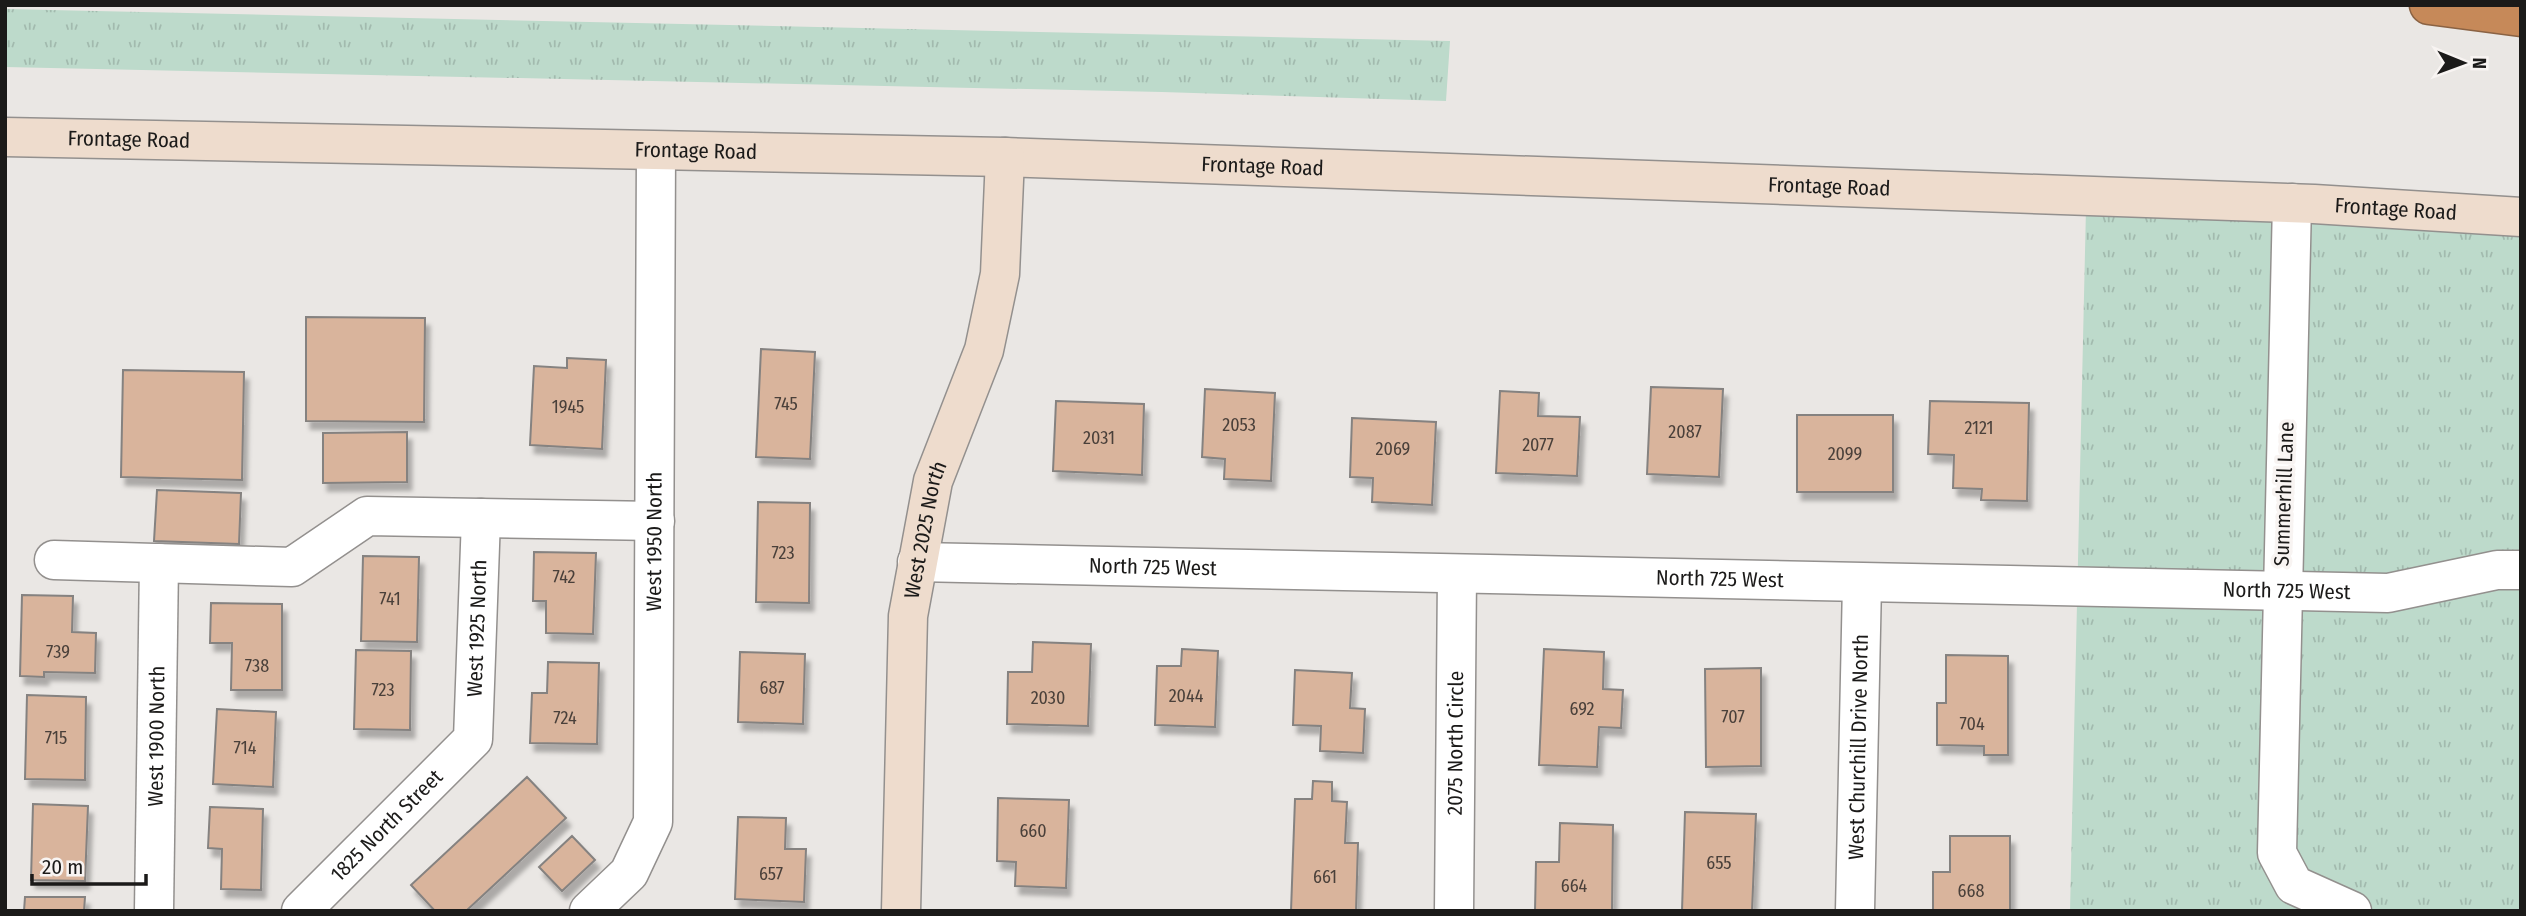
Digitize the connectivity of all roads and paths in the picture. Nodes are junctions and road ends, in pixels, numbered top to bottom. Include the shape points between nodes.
1 (2429, 5) edge
2 (2521, 17) edge
3 (5, 137) edge
4 (656, 151) junction
5 (1004, 158) junction
6 (2292, 203) junction
7 (2521, 217) edge
8 (481, 518) junction
9 (655, 521) junction
10 (54, 560) dead end
11 (917, 562) junction
12 (159, 563) junction
13 (2521, 570) edge
14 (1457, 574) junction
15 (1862, 583) junction
16 (2282, 592) junction
17 (473, 739) joint
18 (154, 911) edge
19 (301, 911) edge
20 (589, 911) edge
21 (901, 911) edge
22 (1454, 911) edge
23 (1855, 911) edge
24 (2352, 911) edge

1 - 2 highway
3 - 4 street, Frontage Road
4 - 5 street, Frontage Road
4 - 9 street, West 1950 North
5 - 6 street, Frontage Road
5 - 11 street, West 2025 North via 1000,274 984,351 933,481
6 - 7 street, Frontage Road
6 - 16 street, Summerhill Lane
8 - 9 street
8 - 12 street via 367,516 292,567
8 - 17 street, West 1925 North
9 - 20 street, West 1950 North via 653,822 629,873
10 - 12 street
11 - 14 street, North 725 West
11 - 21 street, West 2025 North via 908,616
12 - 18 street, West 1900 North
13 - 16 street, North 725 West via 2497,570 2388,593
14 - 15 street, North 725 West
14 - 22 street, 2075 North Circle
15 - 16 street, North 725 West
15 - 23 street, West Churchill Drive North
16 - 24 street, Summerhill Lane via 2277,853 2294,886
17 - 19 street, 1825 North Street

